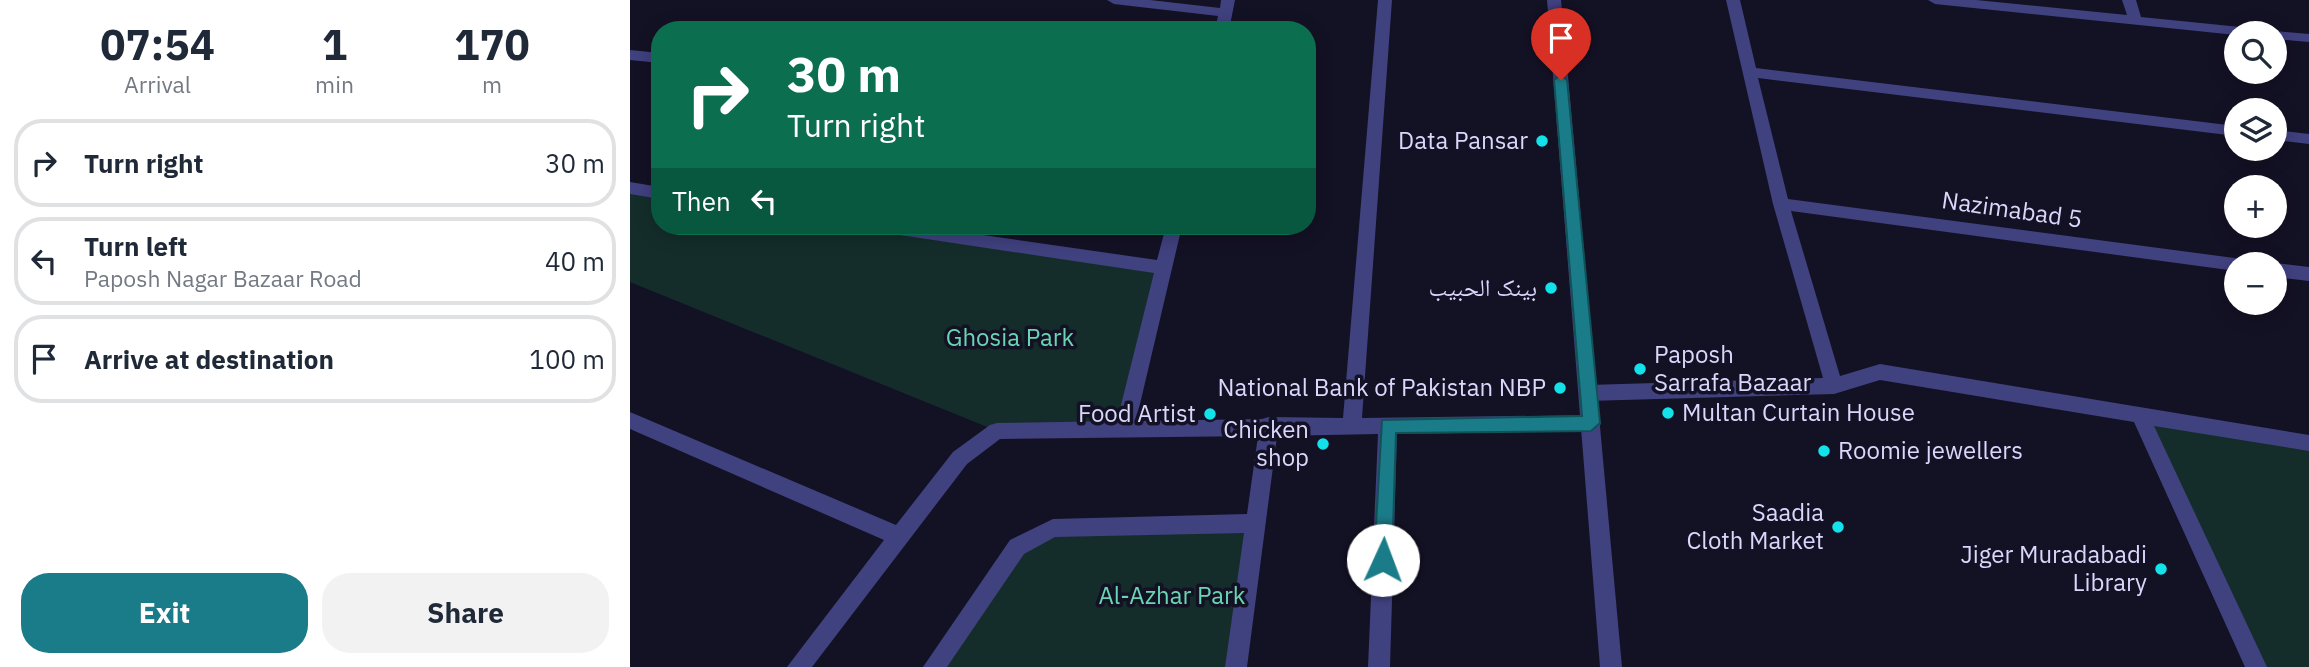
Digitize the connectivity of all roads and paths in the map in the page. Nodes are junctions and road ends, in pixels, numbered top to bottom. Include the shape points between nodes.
1 (1114, 0) edge
2 (1385, 0) edge
3 (1554, 0) edge
4 (1733, 0) edge
5 (1936, 0) edge
6 (2129, 0) edge
7 (1227, 7) edge
8 (2136, 20) junction
9 (2224, 29) edge
10 (2287, 36) edge
11 (2309, 38) edge
12 (630, 54) edge
13 (651, 57) edge
14 (1751, 72) junction
15 (2224, 130) edge
16 (2287, 136) edge
17 (2309, 139) edge
18 (630, 188) edge
19 (651, 192) edge
20 (1782, 204) junction
21 (941, 235) edge
22 (1172, 235) edge
23 (2224, 262) edge
24 (1164, 268) junction
25 (2287, 271) edge
26 (2309, 274) edge
27 (1834, 386) junction
28 (1588, 393) junction
29 (2140, 415) junction
30 (630, 420) edge
31 (1591, 423) junction
32 (1269, 425) junction
33 (1388, 425) junction
34 (1352, 426) junction
35 (1125, 428) junction
36 (2309, 443) edge
37 (1256, 523) junction
38 (898, 536) junction
39 (797, 667) edge
40 (934, 667) edge
41 (1236, 667) edge
42 (1379, 667) edge
43 (1611, 667) edge
44 (2256, 667) edge

1 - 7 street
2 - 34 street
3 - 28 street
4 - 14 street
5 - 8 street
6 - 8 street
8 - 9 street
10 - 11 street
12 - 13 street
14 - 15 street
14 - 20 street
16 - 17 street
18 - 19 street
20 - 23 street, Nazimabad 5
20 - 27 street
21 - 24 street
22 - 24 street
24 - 35 street
25 - 26 street
27 - 28 street
27 - 29 street via 1880,372
28 - 31 street
29 - 36 street
29 - 44 street
30 - 38 street
31 - 33 street
31 - 43 street
32 - 34 street
32 - 35 street
32 - 37 street
33 - 34 street
33 - 42 street
35 - 38 street via 997,431 960,458
37 - 40 street via 1053,528 1017,547
37 - 41 street
38 - 39 street

